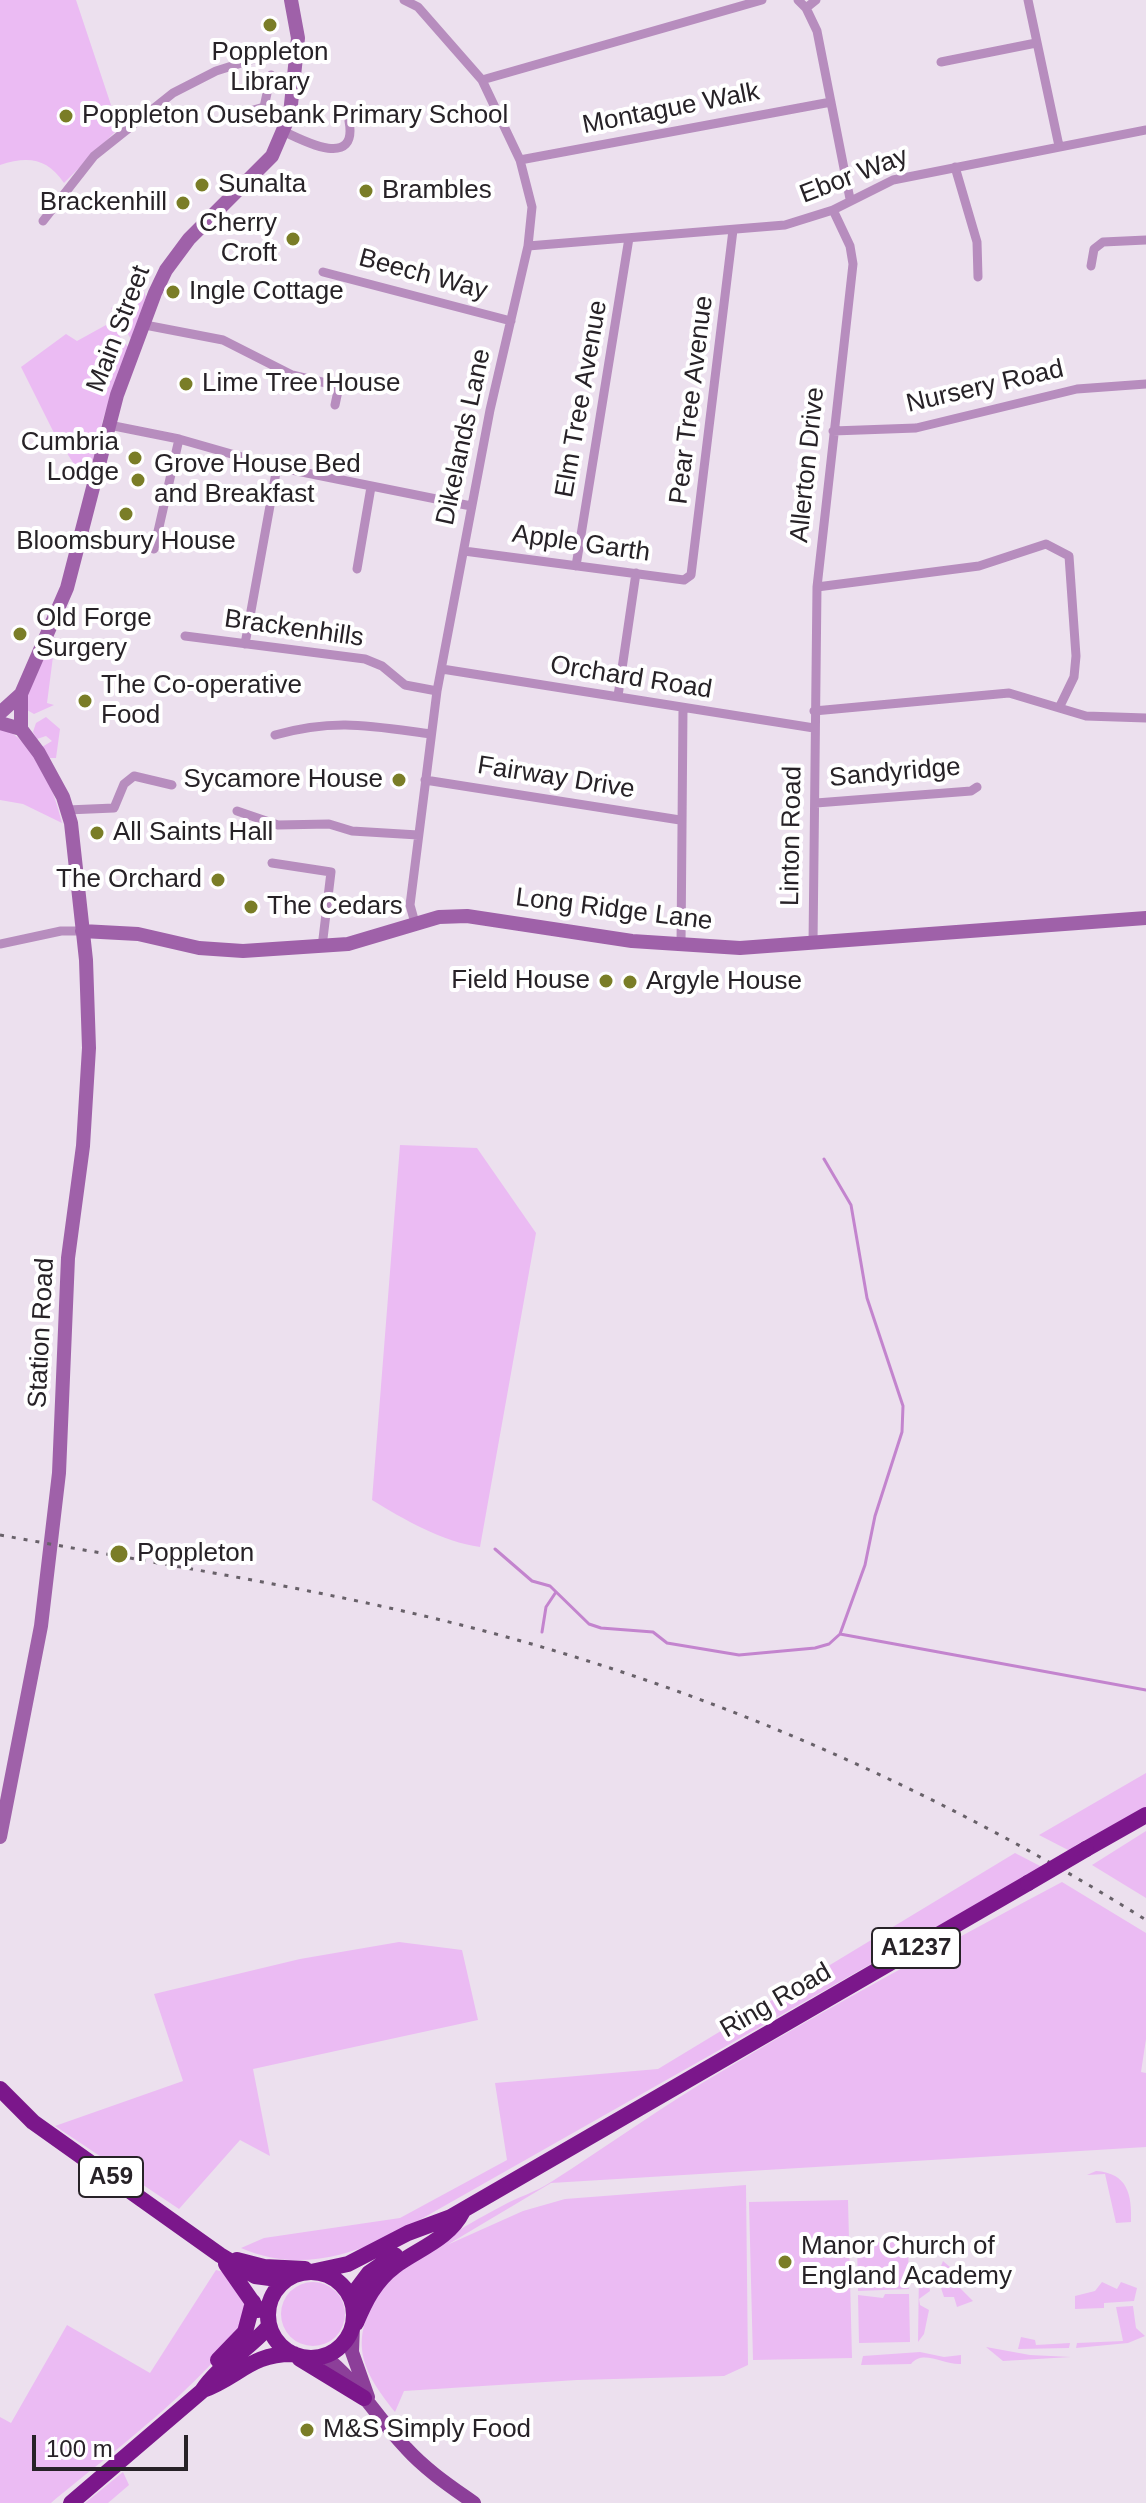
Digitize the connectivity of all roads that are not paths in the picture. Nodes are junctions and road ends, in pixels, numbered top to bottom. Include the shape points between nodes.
1 (291, 0) edge
2 (404, 0) edge
3 (762, 0) edge
4 (798, 0) edge
5 (816, 0) edge
6 (1028, 0) edge
7 (422, 3) edge
8 (806, 8) junction
9 (1036, 43) junction
10 (297, 60) junction
11 (941, 62) dead end
12 (271, 75) dead end
13 (482, 80) junction
14 (831, 102) junction
15 (264, 107) junction
16 (250, 111) dead end
17 (290, 114) junction
18 (349, 121) dead end
19 (1146, 130) edge
20 (283, 131) junction
21 (1059, 146) junction
22 (520, 160) junction
23 (955, 167) junction
24 (850, 199) junction
25 (833, 210) junction
26 (43, 221) dead end
27 (733, 230) junction
28 (629, 238) junction
29 (1146, 240) edge
30 (528, 246) junction
31 (1091, 266) dead end
32 (323, 272) dead end
33 (978, 277) dead end
34 (511, 321) junction
35 (145, 325) junction
36 (1146, 384) edge
37 (335, 405) dead end
38 (109, 425) junction
39 (833, 431) junction
40 (179, 439) junction
41 (277, 467) junction
42 (371, 487) junction
43 (471, 506) junction
44 (154, 549) dead end
45 (464, 551) junction
46 (576, 566) junction
47 (357, 569) dead end
48 (636, 573) junction
49 (691, 575) joint
50 (817, 587) junction
51 (185, 636) dead end
52 (245, 644) junction
53 (442, 669) junction
54 (437, 691) junction
55 (21, 694) junction
56 (618, 696) junction
57 (683, 708) junction
58 (1059, 708) junction
59 (814, 711) junction
60 (0, 713) edge
61 (1146, 718) edge
62 (0, 723) edge
63 (814, 728) junction
64 (21, 729) junction
65 (431, 734) junction
66 (275, 735) dead end
67 (425, 780) junction
68 (172, 785) dead end
69 (977, 787) dead end
70 (816, 803) junction
71 (67, 810) junction
72 (237, 811) dead end
73 (680, 820) junction
74 (418, 835) junction
75 (272, 863) dead end
76 (1146, 918) edge
77 (415, 923) junction
78 (82, 931) junction
79 (0, 944) edge
80 (813, 944) junction
81 (681, 946) junction
82 (322, 947) junction
83 (1146, 1815) edge
84 (0, 1837) edge
85 (0, 2089) edge
86 (464, 2209) junction
87 (431, 2227) junction
88 (220, 2255) junction
89 (318, 2270) junction
90 (285, 2280) junction
91 (351, 2297) junction
92 (253, 2302) junction
93 (269, 2325) junction
94 (353, 2329) junction
95 (292, 2354) junction
96 (324, 2356) junction
97 (202, 2391) junction
98 (367, 2401) junction
99 (155, 2431) junction
100 (71, 2503) edge
101 (474, 2503) edge

1 - 10 street, Main Street
2 - 7 street, Dikelands Lane
3 - 13 street
4 - 8 street
5 - 8 street
6 - 9 street
7 - 13 street, Dikelands Lane
8 - 14 street via 817,31
9 - 11 street
9 - 21 street
10 - 17 street, Main Street
10 - 26 street via 276,52 216,71 173,93 94,156
12 - 15 street
13 - 22 street, Dikelands Lane
14 - 22 street, Montague Walk
14 - 24 street
15 - 16 street
15 - 17 street
17 - 20 street, Main Street
18 - 20 street via 349,143 337,149 313,146
19 - 21 street, Ebor Way
20 - 35 street, Main Street via 272,156 189,239 166,270
21 - 23 street, Ebor Way
22 - 30 street, Dikelands Lane via 532,207
23 - 24 street, Ebor Way via 893,180
23 - 33 street via 977,242
24 - 25 street, Ebor Way
25 - 27 street, Ebor Way via 785,225
25 - 39 street, Allerton Drive via 853,264
27 - 28 street, Ebor Way
27 - 49 street, Pear Tree Avenue
28 - 30 street, Ebor Way
28 - 46 street, Elm Tree Avenue
29 - 31 street via 1103,242 1094,249
30 - 34 street, Dikelands Lane
32 - 34 street, Beech Way
34 - 43 street, Dikelands Lane
35 - 37 street via 223,340 292,375 339,386
35 - 38 street, Main Street
36 - 39 street, Nursery Road via 1077,389 916,428
38 - 40 street
38 - 55 street, Main Street via 67,588
39 - 50 street, Allerton Drive
40 - 41 street
40 - 44 street
41 - 42 street
41 - 52 street
42 - 43 street
42 - 47 street
43 - 45 street, Dikelands Lane
45 - 46 street, Apple Garth
45 - 53 street, Dikelands Lane
46 - 48 street, Apple Garth
48 - 49 street, Apple Garth via 684,580
48 - 56 street
50 - 58 street via 979,566 1046,544 1060,548 1069,556 1076,656 1074,677
50 - 59 street, Allerton Drive
51 - 52 street, Brackenhills
52 - 54 street, Brackenhills via 365,659 405,685
53 - 54 street, Dikelands Lane
53 - 56 street, Orchard Road
54 - 65 street, Dikelands Lane
55 - 60 street
55 - 64 street
56 - 57 street, Orchard Road
57 - 63 street, Orchard Road
57 - 73 street
58 - 59 street via 1009,693
58 - 61 street via 1086,716
59 - 63 street, Allerton Drive
62 - 64 street
63 - 70 street, Linton Road
64 - 71 street, Station Road
65 - 66 street via 315,724
65 - 67 street, Dikelands Lane
67 - 73 street, Fairway Drive
67 - 74 street, Dikelands Lane
68 - 71 street via 134,776 124,784 114,808
69 - 70 street, Sandyridge
70 - 80 street, Linton Road
71 - 78 street, Station Road
72 - 74 street via 278,825 329,824 352,831
73 - 81 street
74 - 77 street, Dikelands Lane via 410,905
75 - 82 street via 331,872
76 - 80 street, Long Ridge Lane
77 - 81 street, Long Ridge Lane via 467,916
77 - 82 street, Long Ridge Lane
78 - 79 street
78 - 82 street, Long Ridge Lane via 243,951
78 - 84 street, Station Road via 89,1048 68,1258 59,1473 32,1681
80 - 81 street, Long Ridge Lane
83 - 86 highway, Ring Road / A1237, bridge
85 - 88 highway, A59 via 57,2140
86 - 87 highway, Ring Road / A1237
86 - 94 highway via 455,2228 377,2283
87 - 89 highway, Ring Road / A1237 via 348,2264
87 - 91 highway, Ring Road / A1237 via 369,2273
88 - 89 highway via 279,2269
88 - 90 highway, A59 via 255,2276
88 - 92 highway, A59
89 - 90 highway
89 - 91 highway via 336,2279
90 - 93 highway via 271,2300
91 - 94 highway
92 - 93 highway, A59
92 - 99 highway via 239,2340
93 - 95 highway
93 - 97 highway via 250,2347 214,2373
94 - 96 highway
94 - 98 main road via 352,2352
95 - 96 highway
95 - 97 highway via 252,2361
95 - 98 highway
96 - 98 main road
97 - 99 highway
98 - 101 main road via 421,2463
99 - 100 highway

